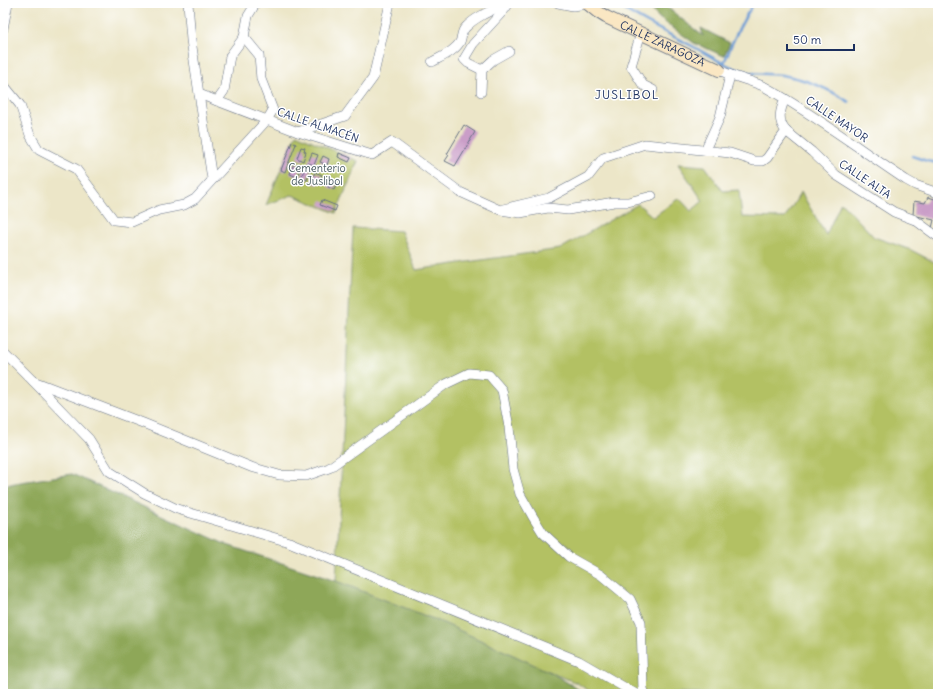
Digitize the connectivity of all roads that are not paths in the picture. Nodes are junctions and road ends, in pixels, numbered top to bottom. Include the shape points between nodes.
1 (8, 3) edge
2 (188, 3) edge
3 (256, 3) edge
4 (390, 3) edge
5 (508, 3) edge
6 (558, 3) edge
7 (587, 4) edge
8 (3, 29) edge
9 (641, 33) junction
10 (244, 37) junction
11 (510, 51) dead end
12 (432, 62) dead end
13 (482, 70) junction
14 (719, 70) joint
15 (730, 75) junction
16 (3, 84) edge
17 (653, 90) dead end
18 (481, 92) dead end
19 (200, 94) junction
20 (785, 99) junction
21 (217, 101) junction
22 (267, 120) junction
23 (786, 131) junction
24 (298, 132) junction
25 (704, 150) junction
26 (212, 179) junction
27 (938, 193) edge
28 (652, 196) dead end
29 (500, 210) junction
30 (938, 237) edge
31 (3, 351) edge
32 (33, 381) junction
33 (636, 694) edge
34 (645, 694) edge

1 - 8 street
2 - 19 street
3 - 10 street via 248,16
4 - 24 street via 373,78 345,116
5 - 12 street via 477,18 463,30 456,47
5 - 13 street via 473,44 464,59
6 - 7 street via 573,6
7 - 9 street, CALLE ZARAGOZA via 606,17
9 - 14 street, CALLE ZARAGOZA
9 - 17 street via 631,66 643,85
10 - 21 street via 230,56 224,91
10 - 22 street via 259,55 262,79 273,110
11 - 13 street via 493,60
13 - 18 street
14 - 15 street, CALLE MAYOR
15 - 20 street, CALLE MAYOR via 762,86
15 - 25 street via 720,117
16 - 26 street via 20,105 30,135 39,150 76,169 114,220 132,222 159,210 184,205 195,199
19 - 21 street, CALLE ALMACÉN
19 - 26 street
20 - 23 street via 780,108 780,123
20 - 27 street, CALLE MAYOR via 906,180
21 - 22 street, CALLE ALMACÉN
22 - 24 street, CALLE ALMACÉN
22 - 26 street
23 - 25 street via 763,161 754,161 730,152
23 - 30 street, CALLE ALTA via 836,175 894,212 915,220
24 - 29 street, CALLE ALMACÉN via 372,155 392,142 460,192
25 - 29 street via 645,144 603,158 588,177 549,198
28 - 29 street via 568,210 548,208 520,213
31 - 32 street
32 - 33 street via 89,439 109,471 144,494 177,509 289,542 579,661
32 - 34 street via 143,422 251,467 278,475 306,476 329,468 446,384 469,373 489,375 502,390 513,469 520,494 543,533 569,557 601,575 630,599 641,622

